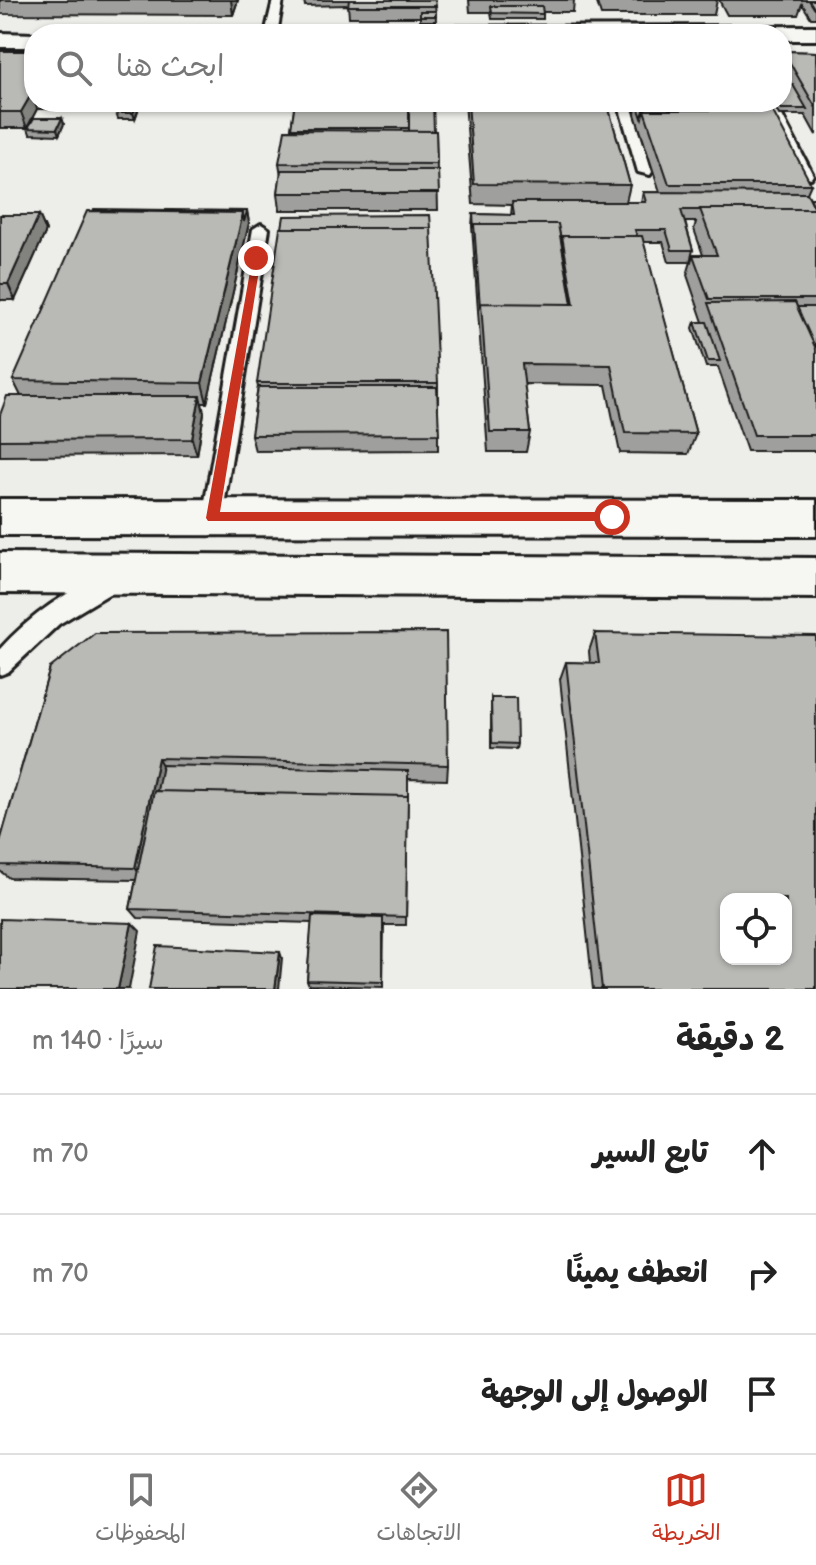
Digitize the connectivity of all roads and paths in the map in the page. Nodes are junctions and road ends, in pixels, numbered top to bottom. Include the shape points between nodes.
1 (278, 0) edge
2 (273, 24) edge
3 (792, 33) edge
4 (816, 33) edge
5 (0, 40) edge
6 (24, 40) edge
7 (792, 50) edge
8 (816, 50) edge
9 (627, 112) edge
10 (774, 112) edge
11 (645, 172) dead end
12 (806, 175) edge
13 (261, 229) dead end
14 (0, 517) edge
15 (212, 518) junction
16 (816, 518) edge
17 (132, 571) junction
18 (0, 573) edge
19 (816, 578) edge
20 (0, 665) edge

1 - 2 lane
3 - 4 street
5 - 6 street
7 - 8 street
9 - 11 lane
10 - 12 lane
13 - 15 lane
14 - 15 main road
15 - 16 main road
17 - 18 main road
17 - 19 main road
17 - 20 lane via 55,613

